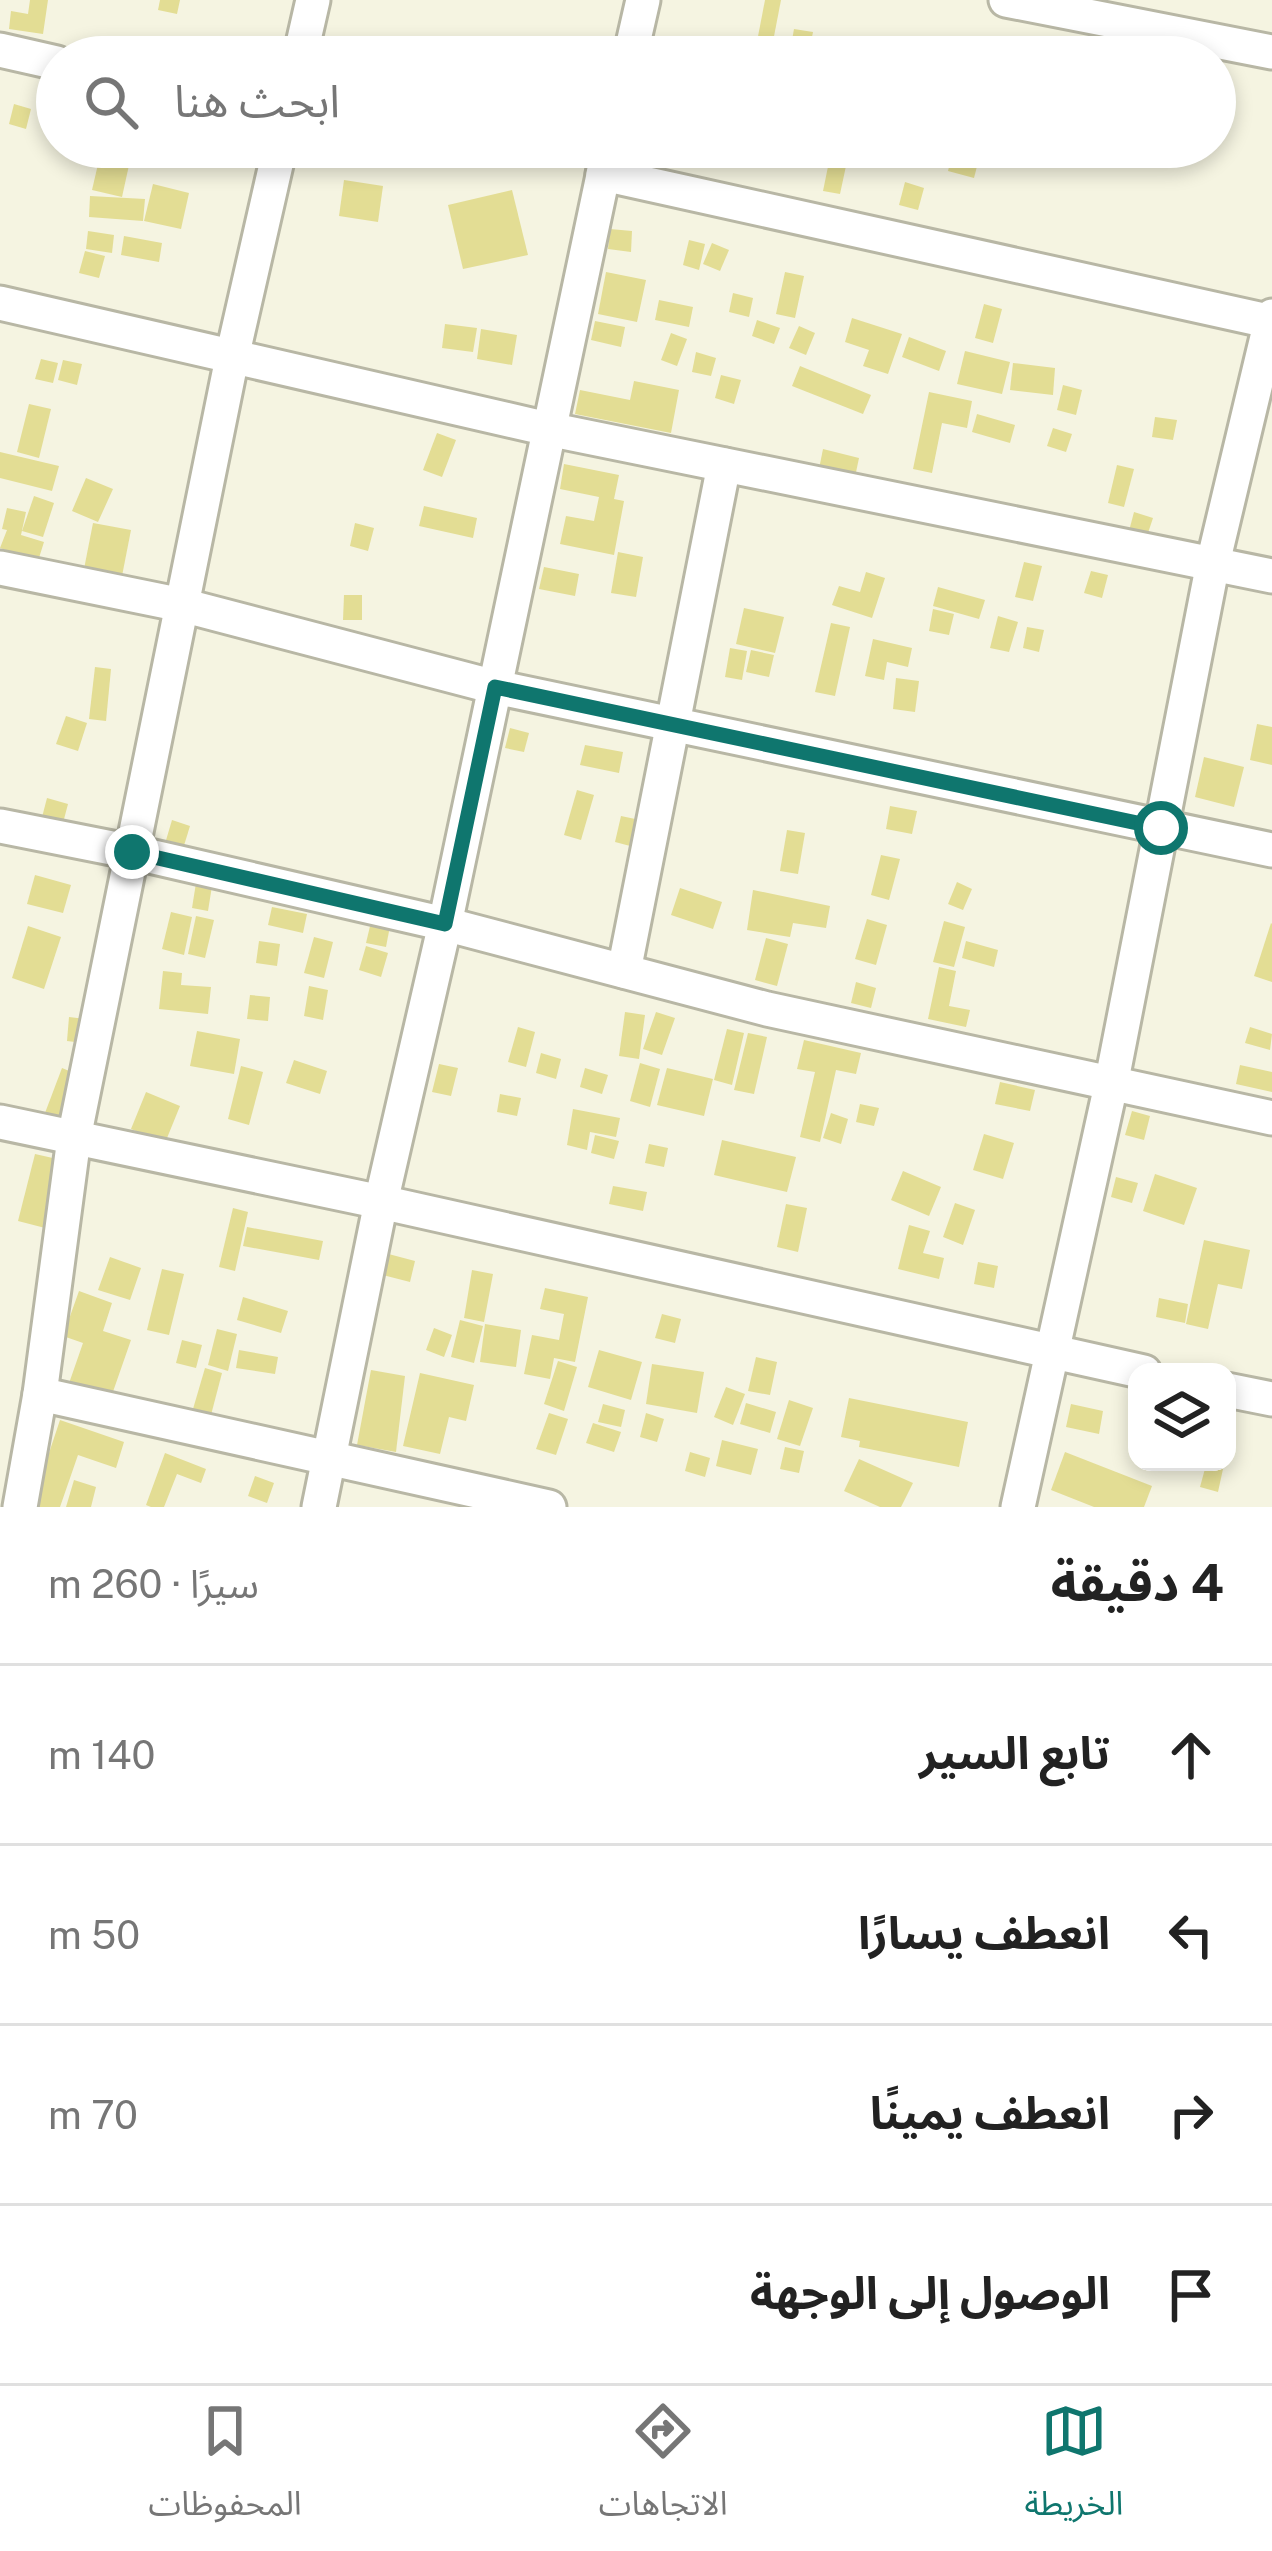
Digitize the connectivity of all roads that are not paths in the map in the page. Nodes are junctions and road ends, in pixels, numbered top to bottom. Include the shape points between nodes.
1 (313, 0) edge
2 (643, 0) edge
3 (1006, 0) edge
4 (305, 36) edge
5 (635, 36) edge
6 (1190, 36) edge
7 (1236, 45) edge
8 (0, 50) edge
9 (1272, 52) edge
10 (36, 58) edge
11 (275, 168) edge
12 (604, 168) edge
13 (635, 168) edge
14 (0, 303) edge
15 (1272, 320) edge
16 (233, 353) junction
17 (548, 429) junction
18 (724, 465) junction
19 (1213, 563) junction
20 (0, 568) edge
21 (1272, 576) edge
22 (182, 605) junction
23 (495, 687) junction
24 (675, 725) junction
25 (0, 826) edge
26 (1161, 828) junction
27 (1272, 850) edge
28 (132, 852) junction
29 (445, 924) junction
30 (624, 971) junction
31 (1111, 1085) junction
32 (1272, 1118) edge
33 (0, 1122) edge
34 (74, 1138) junction
35 (381, 1202) junction
36 (1050, 1352) junction
37 (1128, 1369) edge
38 (1236, 1392) edge
39 (40, 1394) junction
40 (1272, 1399) edge
41 (330, 1460) junction
42 (20, 1507) edge
43 (319, 1507) edge
44 (549, 1507) edge
45 (1018, 1507) edge

1 - 4 street
2 - 5 street
3 - 6 street
7 - 9 street
8 - 10 street
11 - 16 street
12 - 17 street
13 - 15 street
14 - 16 street
15 - 19 street
16 - 17 street
16 - 22 street
17 - 18 street
17 - 23 street
18 - 19 street
18 - 24 street
19 - 21 street
19 - 26 street
20 - 22 street
22 - 23 street
22 - 28 street
23 - 24 street
23 - 29 street
24 - 26 street
24 - 30 street
25 - 28 street
26 - 27 street
26 - 31 street
28 - 29 street
28 - 34 street
29 - 30 street
29 - 35 street
30 - 31 street
31 - 32 street
31 - 36 street
33 - 34 street
34 - 35 street
34 - 39 street
35 - 36 street
35 - 41 street
36 - 37 street
36 - 45 street
38 - 40 street
39 - 41 street
39 - 42 street
41 - 43 street
41 - 44 street

